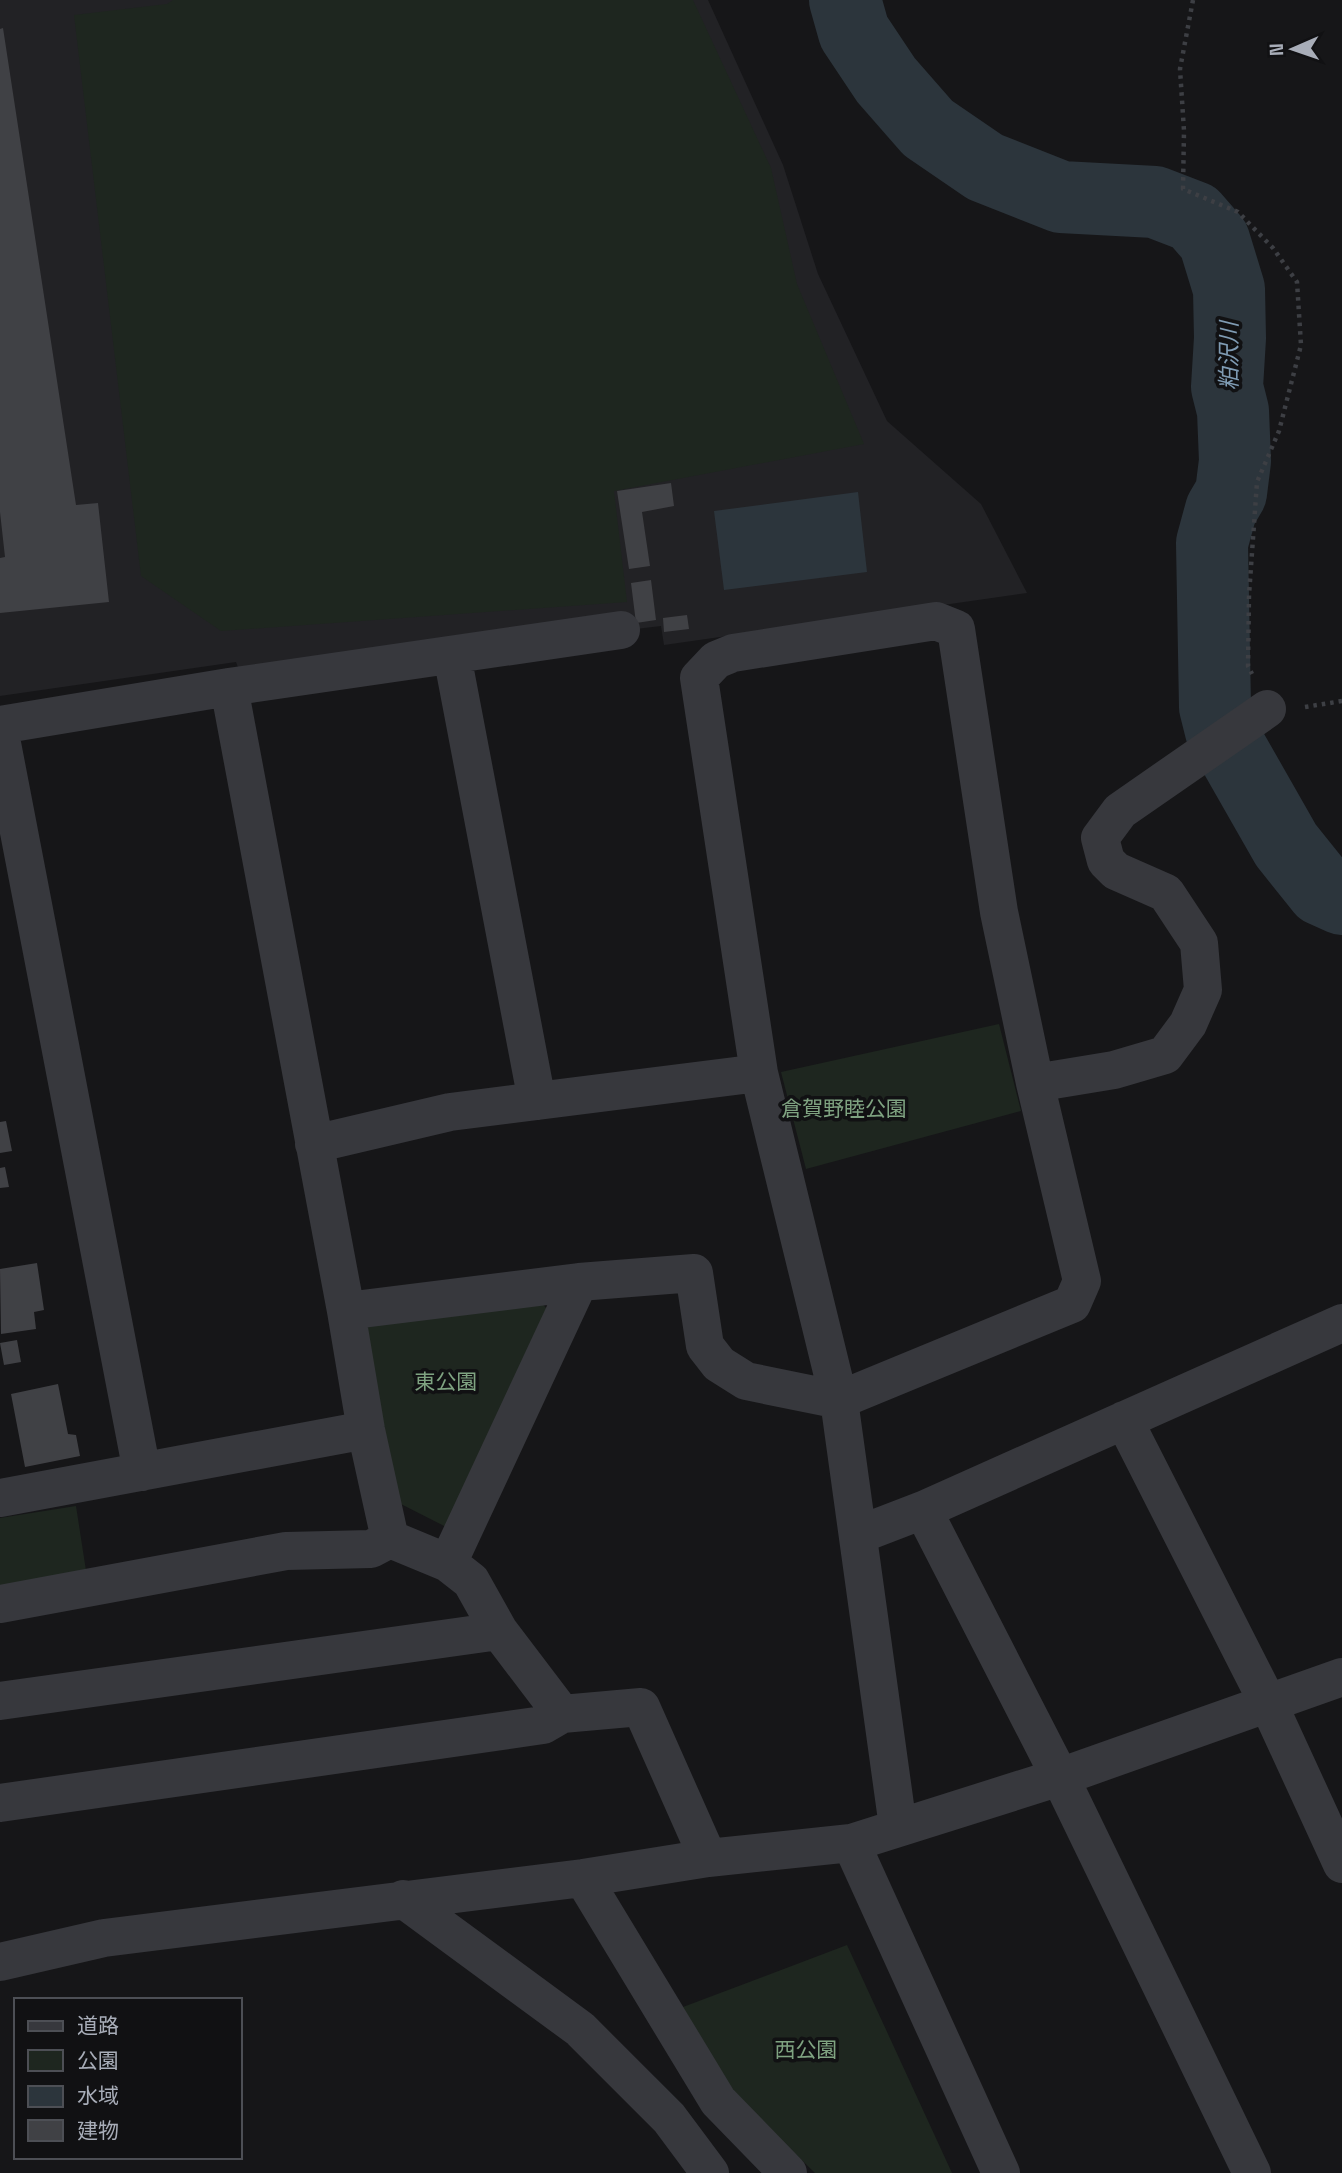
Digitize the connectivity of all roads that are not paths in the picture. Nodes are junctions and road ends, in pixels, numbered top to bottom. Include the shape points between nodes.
1 (621, 631) dead end
2 (452, 654) junction
3 (229, 687) junction
4 (1267, 709) road end
5 (0, 725) edge
6 (0, 733) edge
7 (759, 1073) junction
8 (1035, 1083) junction
9 (537, 1101) junction
10 (314, 1144) junction
11 (579, 1282) junction
12 (346, 1311) junction
13 (1342, 1324) edge
14 (839, 1401) junction
15 (1124, 1420) junction
16 (366, 1430) junction
17 (142, 1472) junction
18 (0, 1498) edge
19 (923, 1510) junction
20 (858, 1535) junction
21 (390, 1539) junction
22 (447, 1563) junction
23 (0, 1604) edge
24 (499, 1631) junction
25 (1342, 1677) edge
26 (0, 1700) edge
27 (1268, 1703) junction
28 (562, 1714) junction
29 (1060, 1777) junction
30 (0, 1803) edge
31 (898, 1827) junction
32 (851, 1843) junction
33 (708, 1858) junction
34 (1342, 1864) edge
35 (583, 1878) junction
36 (403, 1899) junction
37 (0, 1962) edge
38 (710, 2173) edge
39 (788, 2173) edge
40 (1001, 2173) edge
41 (1252, 2173) edge

1 - 2 street
2 - 3 street
2 - 9 street
3 - 5 street
3 - 10 street
4 - 8 street via 1120,811 1100,838 1105,861 1116,871 1166,893 1199,943 1203,990 1188,1024 1165,1055 1114,1070
6 - 17 street
7 - 8 street via 699,678 716,660 733,653 936,621 956,629 999,912
7 - 9 street
7 - 14 street
8 - 14 street via 1082,1280 1072,1304
9 - 10 street via 450,1112
10 - 12 street
11 - 12 street
11 - 14 street via 694,1273 705,1346 719,1364 746,1381
11 - 22 street
12 - 16 street
13 - 15 street
14 - 20 street
15 - 19 street
15 - 27 street
16 - 17 street
16 - 21 street
17 - 18 street
19 - 20 street
19 - 29 street
20 - 31 street
21 - 22 street
21 - 23 street via 371,1549 286,1551
22 - 24 street via 471,1581
24 - 26 street
24 - 28 street
25 - 27 street
27 - 29 street
27 - 34 street
28 - 30 street via 542,1726
28 - 33 street via 640,1707
29 - 31 street
29 - 41 street
31 - 32 street
32 - 33 street
32 - 40 street
33 - 35 street
35 - 36 street
35 - 39 street via 718,2101
36 - 37 street via 104,1938
36 - 38 street via 580,2029 669,2118

